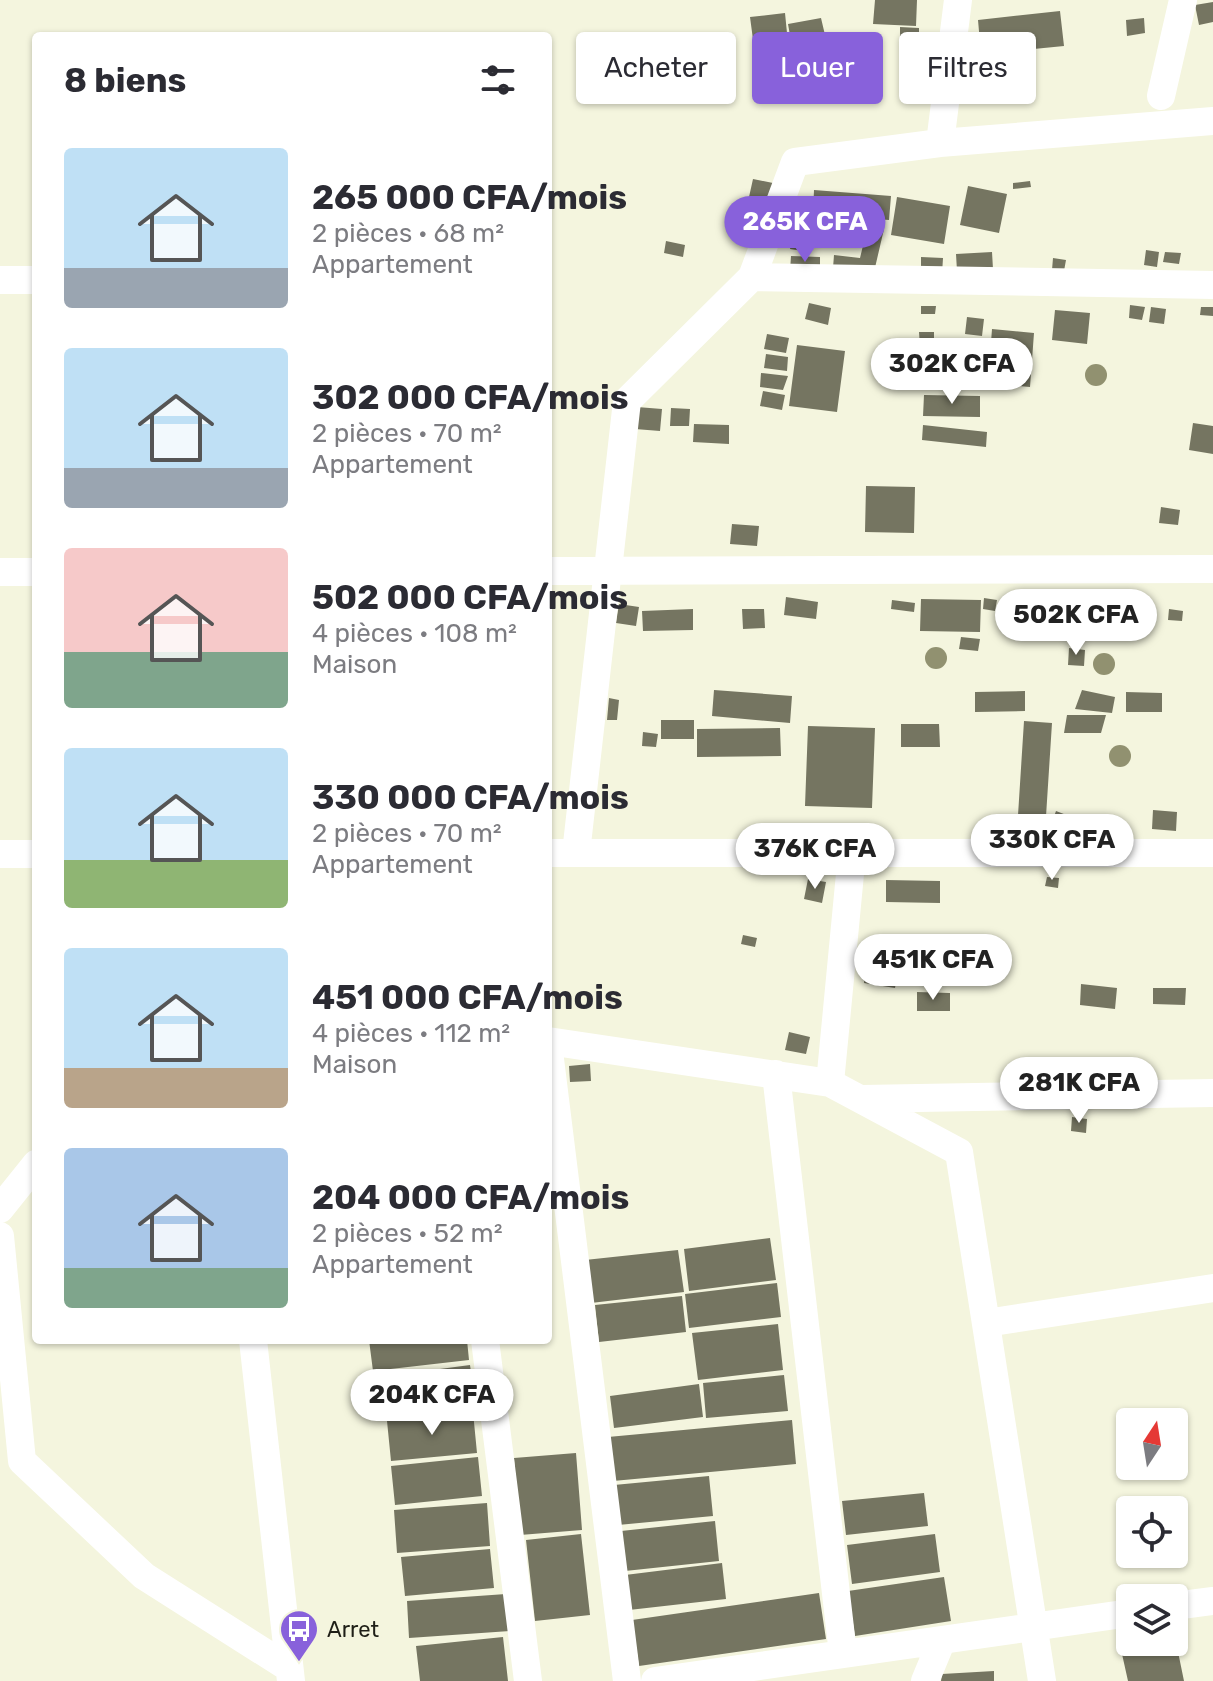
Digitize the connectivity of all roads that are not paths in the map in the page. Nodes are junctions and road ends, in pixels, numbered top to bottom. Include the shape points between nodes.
1 (958, 0) edge
2 (1183, 0) edge
3 (1161, 96) dead end
4 (1213, 121) edge
5 (940, 143) junction
6 (752, 277) junction
7 (0, 280) edge
8 (32, 280) edge
9 (1213, 285) edge
10 (1213, 569) edge
11 (608, 570) junction
12 (552, 571) edge
13 (0, 572) edge
14 (32, 572) edge
15 (562, 853) edge
16 (852, 853) junction
17 (1213, 853) edge
18 (0, 854) edge
19 (32, 854) edge
20 (552, 1043) edge
21 (552, 1074) edge
22 (776, 1074) junction
23 (830, 1083) junction
24 (1213, 1093) edge
25 (861, 1099) junction
26 (32, 1169) edge
27 (0, 1209) edge
28 (0, 1236) edge
29 (1213, 1288) edge
30 (986, 1323) junction
31 (253, 1344) edge
32 (486, 1344) edge
33 (1213, 1601) edge
34 (1188, 1604) edge
35 (1116, 1615) edge
36 (1033, 1627) junction
37 (942, 1640) junction
38 (843, 1654) junction
39 (290, 1674) edge
40 (528, 1681) edge
41 (627, 1681) edge
42 (655, 1681) edge
43 (925, 1681) edge
44 (1042, 1681) edge

1 - 5 street
2 - 3 street
4 - 5 street
5 - 6 street via 795,162
6 - 9 street
6 - 11 street via 627,401
7 - 8 street
10 - 11 street
11 - 12 street
11 - 15 street
13 - 14 street
15 - 16 street
16 - 17 street
16 - 23 street
18 - 19 street
20 - 22 street
21 - 41 street
22 - 23 street
22 - 38 street
23 - 25 street
24 - 25 street
25 - 30 street via 959,1152
26 - 27 street
28 - 39 street via 22,1461 144,1576
29 - 30 street
30 - 36 street
31 - 39 street
32 - 40 street
33 - 34 street
35 - 36 street
36 - 37 street
36 - 44 street
37 - 38 street
37 - 43 street
38 - 42 street

